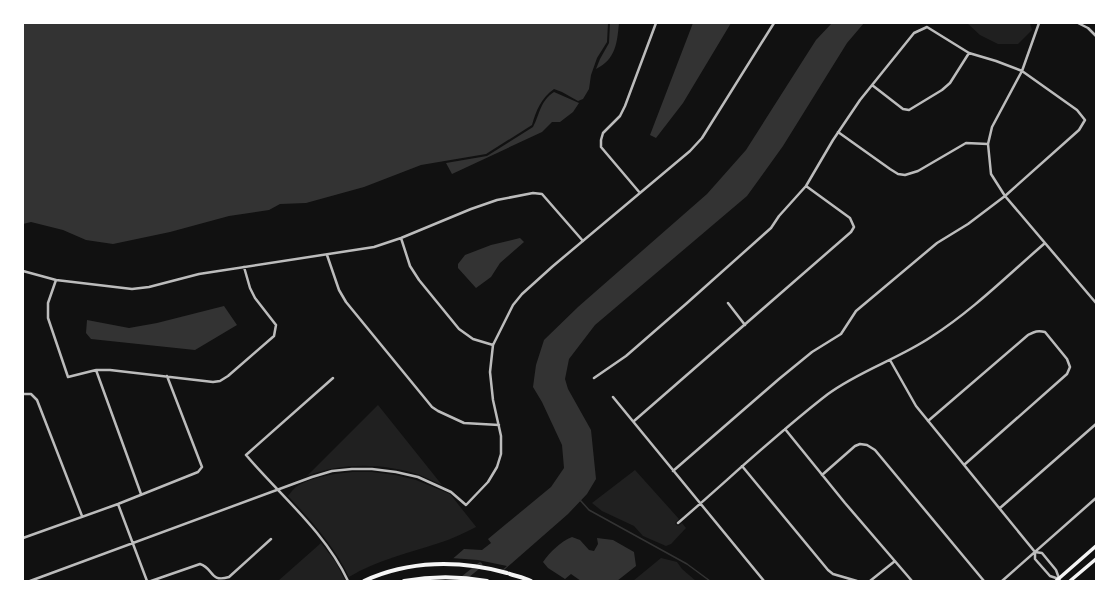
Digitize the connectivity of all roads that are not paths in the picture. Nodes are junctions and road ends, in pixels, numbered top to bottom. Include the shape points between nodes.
1 (656, 23) edge
2 (774, 23) edge
3 (1039, 23) edge
4 (1078, 23) edge
5 (1096, 36) edge
6 (969, 53) junction
7 (1022, 71) junction
8 (872, 85) junction
9 (838, 132) junction
10 (988, 144) junction
11 (806, 186) junction
12 (640, 193) junction
13 (1005, 196) junction
14 (401, 238) junction
15 (583, 241) junction
16 (1045, 243) junction
17 (328, 255) junction
18 (244, 267) junction
19 (23, 271) edge
20 (56, 280) junction
21 (1096, 302) edge
22 (728, 303) dead end
23 (745, 325) junction
24 (493, 345) junction
25 (890, 360) junction
26 (96, 370) junction
27 (167, 376) junction
28 (333, 378) dead end
29 (594, 378) dead end
30 (23, 394) edge
31 (613, 398) dead end
32 (634, 421) junction
33 (928, 421) junction
34 (1096, 424) edge
35 (499, 425) junction
36 (785, 430) junction
37 (964, 465) junction
38 (742, 466) junction
39 (673, 471) junction
40 (822, 474) junction
41 (279, 490) junction
42 (141, 494) junction
43 (1096, 498) edge
44 (701, 503) junction
45 (118, 504) junction
46 (1000, 508) junction
47 (82, 516) junction
48 (678, 523) dead end
49 (23, 538) edge
50 (271, 539) dead end
51 (134, 543) junction
52 (1096, 546) edge
53 (1035, 552) junction
54 (1096, 558) edge
55 (895, 561) junction
56 (1058, 580) edge
57 (30, 581) edge
58 (147, 581) edge
59 (151, 581) edge
60 (348, 581) edge
61 (364, 581) edge
62 (404, 581) edge
63 (487, 581) edge
64 (531, 581) edge
65 (764, 581) edge
66 (857, 581) edge
67 (870, 581) edge
68 (912, 581) edge
69 (984, 581) edge
70 (1002, 581) edge
71 (1070, 581) edge

1 - 12 street via 625,106 620,116 603,133 601,140 601,147
2 - 12 street via 702,138
3 - 7 street
4 - 5 street
6 - 7 street
6 - 8 street via 950,83 909,110 903,109
6 - 8 street via 927,27 914,33
7 - 10 street via 992,127
7 - 13 street via 1077,110 1085,120 1079,130
8 - 9 street
9 - 10 street via 890,169 905,175 918,172 966,143
9 - 11 street
10 - 13 street via 991,174
11 - 23 street via 850,218 854,227
11 - 29 street via 771,228 626,356
12 - 15 street
13 - 16 street
13 - 39 street via 937,243 856,311 841,334 812,352
14 - 15 street via 497,200 538,193 542,194
14 - 17 street via 374,247
14 - 24 street via 410,266 459,329 473,339
15 - 24 street via 518,299 506,316
16 - 21 street
16 - 25 street via 953,323
17 - 18 street
17 - 35 street via 346,302 432,407 464,423
18 - 20 street via 199,274 149,288 132,289
18 - 27 street via 255,298 276,325 274,336 220,381
19 - 20 street
20 - 26 street via 48,303 48,318 68,378
22 - 23 street
23 - 32 street
24 - 35 street via 490,377
25 - 33 street via 912,400
25 - 36 street via 864,372 829,394
26 - 27 street
26 - 42 street
27 - 42 street via 202,467 198,472
28 - 41 street via 246,455
30 - 47 street via 31,394 37,400
31 - 32 street
32 - 39 street
33 - 37 street
33 - 37 street via 1035,331 1044,332 1068,359 1070,367 1067,374
34 - 46 street
35 - 41 street via 502,447 497,467 488,482 466,505 451,492 418,477 372,469 332,471
36 - 38 street
36 - 40 street
37 - 46 street
38 - 44 street
38 - 66 street via 828,570
39 - 44 street
40 - 55 street
40 - 69 street via 855,446 867,445 875,450
41 - 51 street
41 - 60 street via 334,555
42 - 45 street
43 - 53 street
44 - 48 street
44 - 65 street
45 - 47 street
45 - 51 street
46 - 53 street
47 - 49 street
50 - 59 street via 229,578 218,579 200,564
51 - 57 street
51 - 58 street
52 - 56 main road
53 - 56 street via 1035,559 1050,576
53 - 56 street via 1042,553 1056,570
53 - 70 street
54 - 71 main road
55 - 67 street
55 - 68 street
61 - 64 main road via 396,569 426,565 462,565 498,571
62 - 63 main road via 449,577

